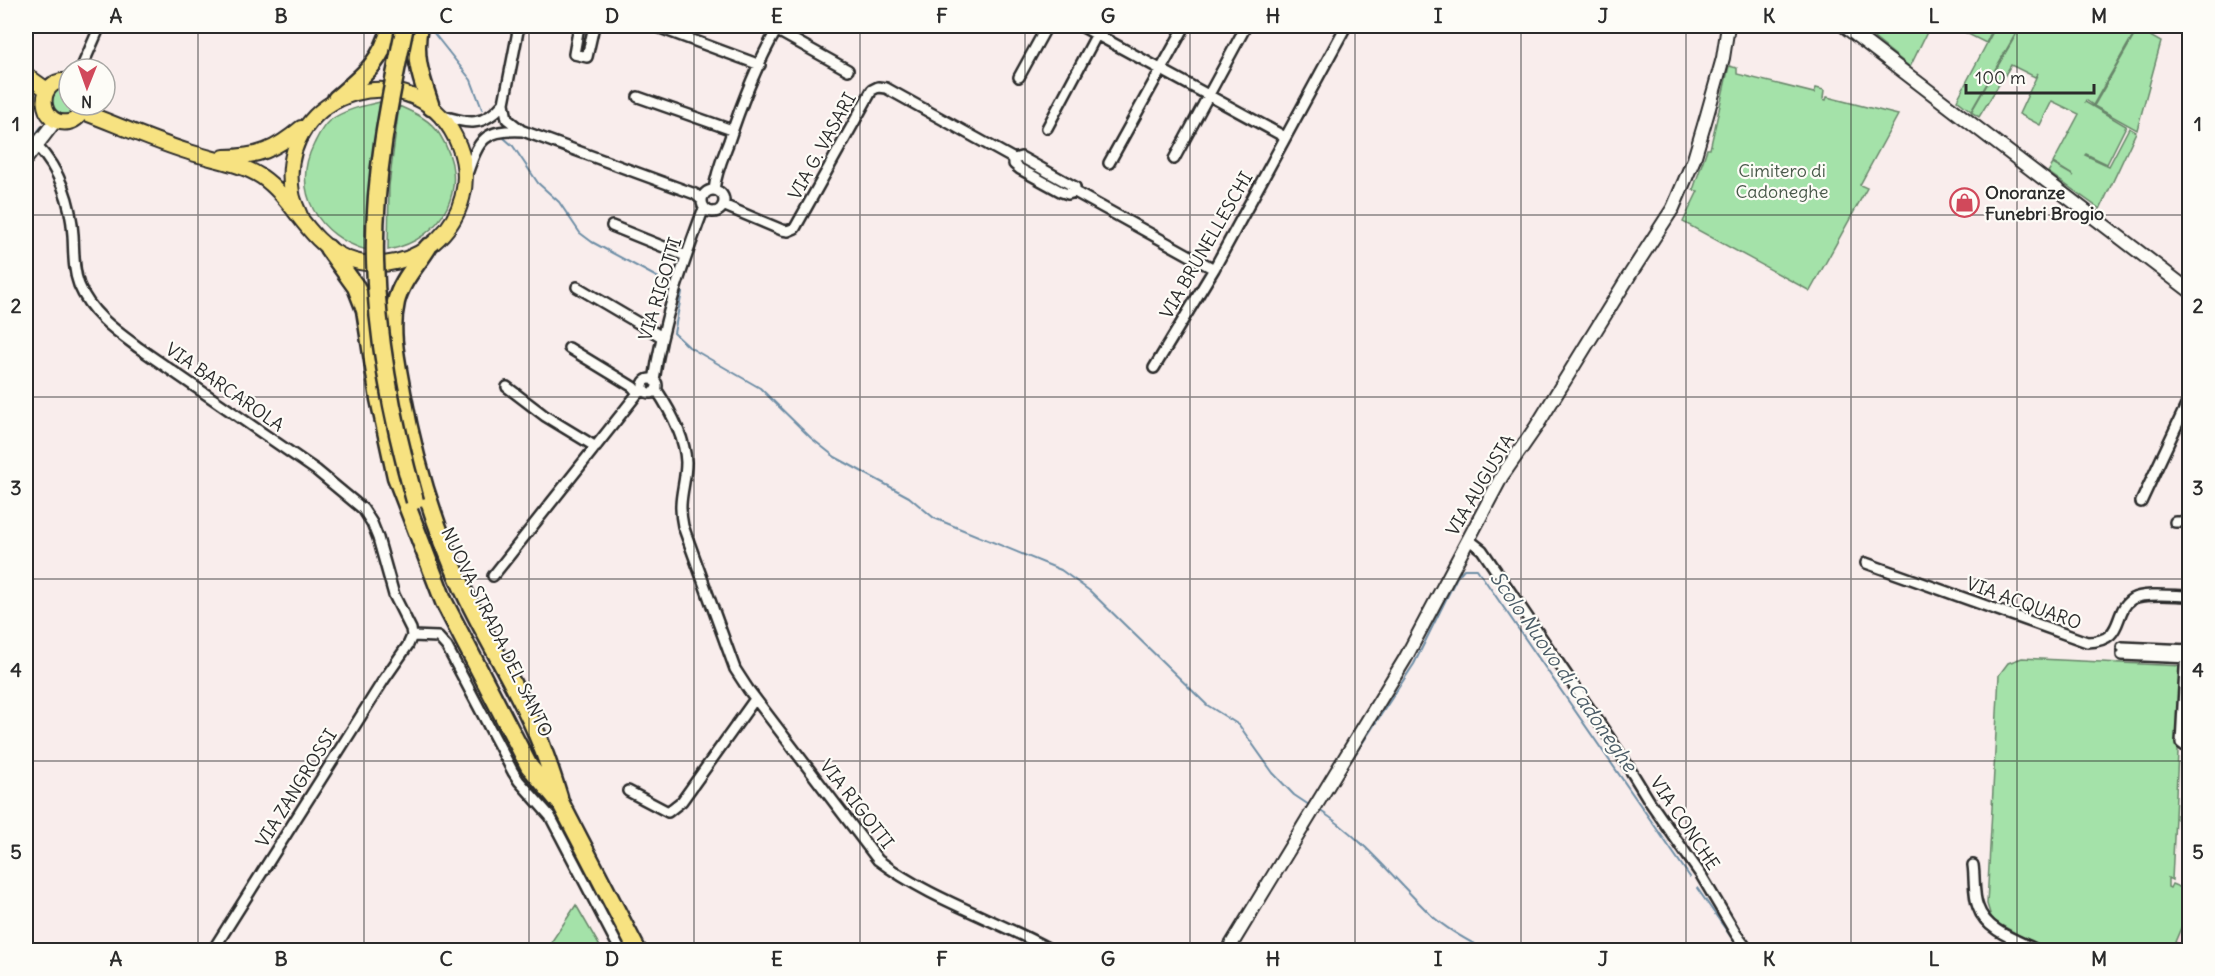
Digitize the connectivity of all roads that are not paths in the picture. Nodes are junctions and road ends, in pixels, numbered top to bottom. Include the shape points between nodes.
1 (100, 26) edge
2 (392, 26) edge
3 (405, 26) edge
4 (419, 26) edge
5 (519, 26) edge
6 (579, 26) edge
7 (594, 26) edge
8 (1047, 26) edge
9 (1082, 26) edge
10 (1185, 26) edge
11 (1246, 26) edge
12 (1346, 26) edge
13 (1728, 26) edge
14 (1844, 26) edge
15 (660, 28) dead end
16 (778, 28) edge
17 (1097, 34) junction
18 (86, 57) edge
19 (760, 65) junction
20 (1161, 68) junction
21 (848, 70) dead end
22 (26, 75) edge
23 (1018, 77) dead end
24 (57, 83) edge
25 (47, 90) junction
26 (1209, 96) junction
27 (638, 97) dead end
28 (336, 99) junction
29 (504, 103) junction
30 (435, 111) junction
31 (79, 117) edge
32 (103, 117) edge
33 (56, 120) junction
34 (310, 121) junction
35 (1047, 128) dead end
36 (732, 130) junction
37 (523, 131) junction
38 (1285, 137) junction
39 (37, 146) junction
40 (209, 158) junction
41 (26, 159) edge
42 (1174, 159) dead end
43 (1109, 163) dead end
44 (465, 179) junction
45 (714, 190) junction
46 (702, 200) junction
47 (723, 205) junction
48 (706, 209) junction
49 (301, 218) junction
50 (612, 226) dead end
51 (328, 248) junction
52 (428, 248) junction
53 (686, 256) junction
54 (1214, 269) junction
55 (577, 286) dead end
56 (2190, 291) edge
57 (662, 337) junction
58 (569, 348) dead end
59 (1154, 368) dead end
60 (655, 385) junction
61 (507, 387) dead end
62 (642, 392) junction
63 (2190, 397) edge
64 (596, 447) junction
65 (2141, 502) dead end
66 (2175, 522) dead end
67 (2190, 522) edge
68 (1468, 539) junction
69 (1866, 563) dead end
70 (493, 576) dead end
71 (2190, 596) edge
72 (410, 641) junction
73 (2122, 651) dead end
74 (2188, 654) edge
75 (755, 699) junction
76 (2190, 750) edge
77 (628, 791) dead end
78 (561, 804) junction
79 (1973, 865) dead end
80 (213, 951) edge
81 (620, 951) edge
82 (637, 951) edge
83 (1051, 951) edge
84 (1228, 951) edge
85 (1748, 951) edge
86 (2037, 951) edge

1 - 18 street
2 - 28 highway via 380,57
3 - 78 highway, NUOVA STRADA DEL SANTO, bridge via 388,102 375,258 390,400 415,501 452,591
4 - 30 highway via 418,69
5 - 29 street
6 - 7 street via 574,54 587,57
8 - 23 street
9 - 17 street
10 - 20 street
11 - 26 street
12 - 38 street, VIA BRUNELLESCHI
13 - 68 street, VIA AUGUSTA via 1723,58 1694,159 1673,208 1502,476
14 - 56 street
15 - 19 street
16 - 19 street
16 - 21 street
17 - 20 street
17 - 35 street
19 - 36 street
20 - 26 street
20 - 43 street
22 - 25 main road
24 - 25 main road
25 - 33 main road via 46,110
26 - 38 street
26 - 42 street
27 - 36 street
28 - 30 main road via 355,92 385,90 414,97
28 - 34 main road
29 - 30 street via 495,113 467,123
29 - 37 street via 507,119
30 - 44 main road via 459,146
31 - 33 main road via 68,122
32 - 40 main road
33 - 39 street
34 - 40 main road via 274,148 254,156
34 - 49 main road via 297,143 290,168 292,194
36 - 45 street
37 - 44 street via 503,130 483,140
37 - 46 street via 695,194
38 - 54 street, VIA BRUNELLESCHI
39 - 41 street
39 - 72 street, VIA BARCAROLA via 65,191 76,272 94,309 140,348 358,503 372,523 394,595 411,629
40 - 49 main road via 260,176 280,191
44 - 52 main road via 456,216 443,236
45 - 46 street via 707,191
45 - 47 street via 722,194
46 - 48 street
47 - 48 street via 715,212
47 - 54 street, VIA G. VASARI via 782,231 795,228 872,90 879,87 1014,159 1026,159 1073,185 1075,192
48 - 53 street, VIA RIGOTTI
49 - 51 main road
50 - 53 street
51 - 52 main road via 367,263 389,263
51 - 78 highway via 356,287 365,310 396,477 444,602 530,766
52 - 78 highway via 396,300 393,327 417,461 435,521 463,588 531,719
53 - 57 street, VIA RIGOTTI
54 - 59 street, VIA BRUNELLESCHI
55 - 57 street
57 - 60 street, VIA RIGOTTI
58 - 62 street
60 - 62 street via 652,393
60 - 75 street, VIA RIGOTTI via 685,452 680,503 683,526 735,669
61 - 64 street via 545,417
62 - 64 street
63 - 65 street
64 - 70 street
66 - 67 street
68 - 84 street, VIA AUGUSTA via 1405,659
68 - 85 street, VIA CONCHE via 1482,550
69 - 71 street, VIA ACQUARO via 2088,642 2108,638 2133,598
72 - 80 street, VIA ZANGROSSI
72 - 81 street via 438,637 447,647 513,772 550,816
73 - 74 street
74 - 76 street via 2181,743
75 - 77 street via 674,809 668,812
75 - 83 street, VIA RIGOTTI via 878,860 941,899 1020,932
78 - 82 highway, NUOVA STRADA DEL SANTO
79 - 86 street via 1977,906 1984,918 1997,930

